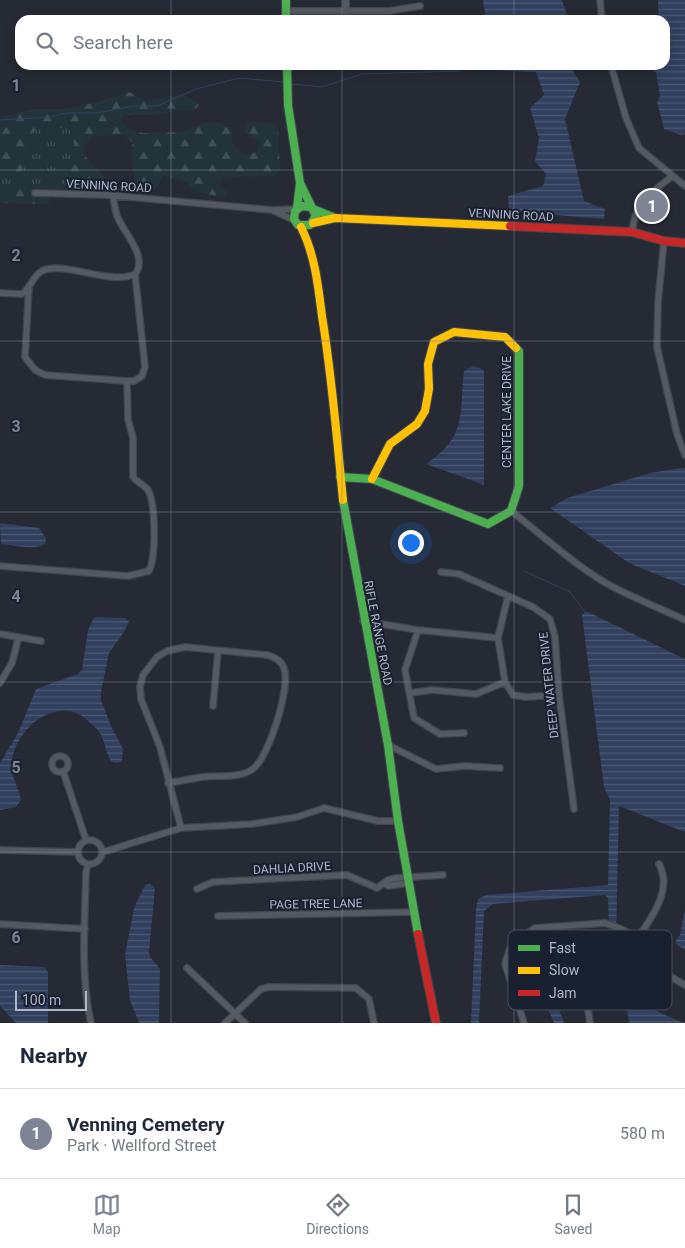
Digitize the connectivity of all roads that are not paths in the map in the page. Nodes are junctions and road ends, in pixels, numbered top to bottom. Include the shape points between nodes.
1 (286, 0) edge
2 (346, 0) edge
3 (600, 0) edge
4 (420, 6) dead end
5 (286, 11) junction
6 (346, 12) junction
7 (286, 15) edge
8 (602, 15) edge
9 (287, 70) edge
10 (612, 70) edge
11 (672, 176) junction
12 (300, 183) junction
13 (685, 186) edge
14 (34, 193) dead end
15 (113, 196) junction
16 (312, 208) junction
17 (296, 209) junction
18 (272, 210) junction
19 (336, 218) junction
20 (294, 220) junction
21 (312, 224) junction
22 (301, 227) junction
23 (632, 232) junction
24 (664, 241) junction
25 (685, 243) edge
26 (310, 245) junction
27 (135, 274) junction
28 (29, 286) junction
29 (0, 293) edge
30 (127, 381) junction
31 (685, 455) edge
32 (340, 477) junction
33 (372, 478) junction
34 (511, 511) junction
35 (0, 566) edge
36 (441, 572) dead end
37 (508, 596) junction
38 (363, 620) junction
39 (685, 620) edge
40 (418, 630) junction
41 (0, 634) edge
42 (498, 638) junction
43 (18, 639) junction
44 (41, 641) dead end
45 (218, 651) junction
46 (505, 682) junction
47 (0, 684) edge
48 (410, 693) junction
49 (558, 695) junction
50 (213, 706) dead end
51 (464, 734) dead end
52 (388, 745) junction
53 (500, 768) dead end
54 (63, 771) dead end
55 (168, 784) junction
56 (574, 809) dead end
57 (398, 821) junction
58 (181, 828) junction
59 (86, 840) junction
60 (0, 850) edge
61 (77, 852) junction
62 (103, 852) junction
63 (659, 864) dead end
64 (88, 865) junction
65 (443, 875) dead end
66 (409, 880) junction
67 (197, 889) dead end
68 (415, 912) junction
69 (218, 916) dead end
70 (0, 924) edge
71 (85, 929) junction
72 (532, 930) edge
73 (623, 930) edge
74 (643, 930) edge
75 (508, 954) edge
76 (187, 968) dead end
77 (508, 973) edge
78 (672, 977) edge
79 (685, 985) edge
80 (520, 1010) edge
81 (588, 1010) edge
82 (234, 1013) junction
83 (91, 1023) edge
84 (225, 1023) edge
85 (245, 1023) edge
86 (374, 1023) edge
87 (436, 1023) edge
88 (524, 1023) edge
89 (590, 1023) edge

1 - 5 main road
2 - 6 street
3 - 8 street
4 - 6 street
5 - 6 street
5 - 7 main road
9 - 12 main road via 288,104
10 - 11 street via 626,118 639,148
11 - 13 street
11 - 23 street via 641,203 634,214
12 - 16 main road
12 - 17 main road
14 - 15 street, VENNING ROAD
15 - 18 street, VENNING ROAD
15 - 27 street via 117,215 137,254 138,270
16 - 17 main road via 303,205
16 - 19 main road, VENNING ROAD
16 - 21 main road via 316,216
17 - 18 street, VENNING ROAD
17 - 20 main road
18 - 20 street, VENNING ROAD
19 - 21 main road, VENNING ROAD
19 - 23 main road, VENNING ROAD
20 - 22 main road
21 - 22 main road
21 - 26 main road, RIFLE RANGE ROAD
22 - 26 main road, RIFLE RANGE ROAD
23 - 24 main road, VENNING ROAD
24 - 25 main road, VENNING ROAD
24 - 31 street via 657,347
26 - 32 main road, RIFLE RANGE ROAD via 328,353
27 - 28 street via 122,278 51,268 39,273
27 - 30 street via 145,367 140,378
28 - 29 street via 22,294
28 - 30 street via 25,358 35,370 50,376
30 - 35 street via 128,419 133,438 132,473 147,490 152,506 153,558 149,571 128,576
32 - 33 main road
32 - 38 main road, RIFLE RANGE ROAD
33 - 34 main road via 488,524
33 - 34 main road, CENTER LAKE DRIVE via 390,444 417,424 425,411 429,389 428,364 434,342 454,332 505,337 519,351 519,486
34 - 39 street via 598,578
36 - 37 street, DEEP WATER DRIVE via 459,574
37 - 42 street
37 - 49 street, DEEP WATER DRIVE via 534,607 550,619 555,637
38 - 40 street
38 - 52 main road, RIFLE RANGE ROAD
40 - 42 street
40 - 48 street via 405,670
41 - 43 street
42 - 46 street
43 - 44 street
43 - 47 street via 12,663
45 - 50 street
45 - 55 street via 185,647 167,651 149,665 143,675 141,699 160,747
45 - 55 street via 267,655 279,660 284,668 286,677 271,738 260,762 245,774
46 - 48 street via 476,694 432,690
46 - 49 street via 513,695 526,698
48 - 51 street via 414,718 440,734
49 - 56 street, DEEP WATER DRIVE
52 - 53 street via 436,769 464,766
52 - 57 main road, RIFLE RANGE ROAD
54 - 59 street
55 - 58 street
57 - 58 street via 378,821 324,808 252,824
57 - 66 main road, RIFLE RANGE ROAD
58 - 62 street
59 - 61 street via 79,845
59 - 62 street via 96,841
60 - 61 street
61 - 64 street via 80,860
62 - 64 street via 99,861
63 - 74 street via 665,882 655,911
64 - 71 street
65 - 66 street, DAHLIA DRIVE
66 - 67 street, DAHLIA DRIVE via 372,887 347,875 212,882
66 - 68 main road, RIFLE RANGE ROAD
68 - 69 street, PAGE TREE LANE
68 - 87 main road, RIFLE RANGE ROAD
70 - 71 street
71 - 83 street via 87,1007
72 - 73 street via 605,924
75 - 77 street via 505,964
76 - 82 street
78 - 79 street
80 - 88 street
81 - 89 street
82 - 84 street
82 - 85 street
82 - 86 street via 255,993 270,987 356,988 369,999

